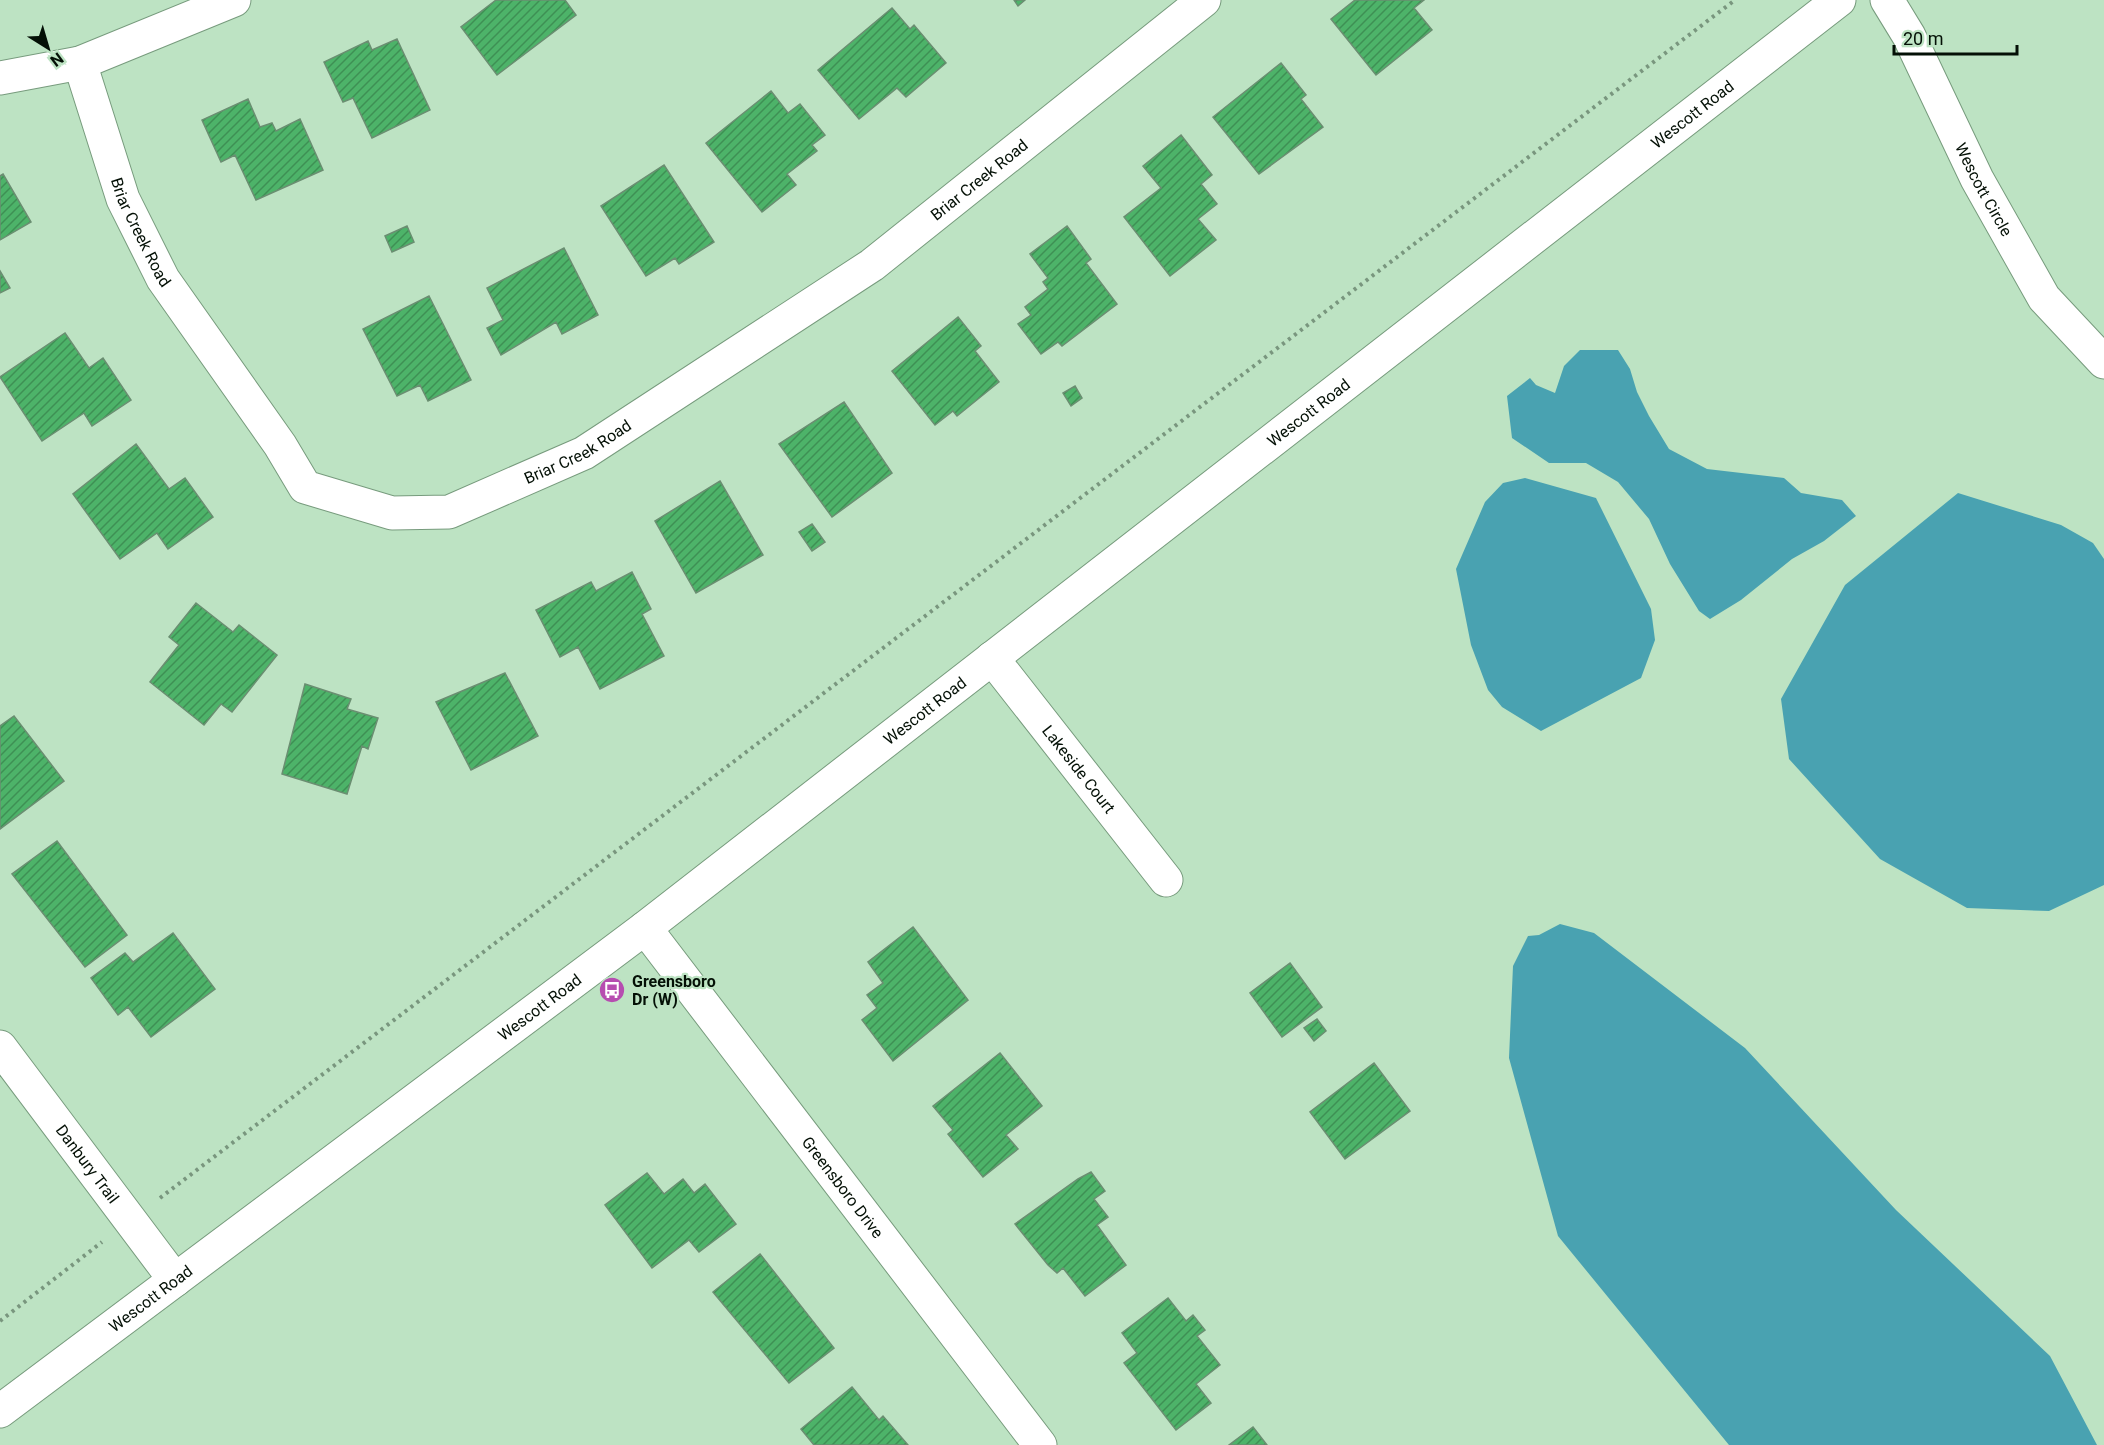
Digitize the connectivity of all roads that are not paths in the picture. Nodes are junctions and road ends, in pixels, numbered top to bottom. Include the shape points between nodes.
1 (234, 0) edge
2 (1204, 0) edge
3 (1839, 0) edge
4 (1887, 0) edge
5 (80, 63) junction
6 (0, 78) edge
7 (2104, 362) edge
8 (992, 658) junction
9 (1166, 880) dead end
10 (645, 928) junction
11 (0, 1047) edge
12 (175, 1280) junction
13 (0, 1411) edge
14 (1040, 1445) edge

1 - 5 street
2 - 5 street, Briar Creek Road via 872,265 584,453 449,512 392,513 305,487 280,445 163,279 123,199
3 - 8 street, Wescott Road
4 - 7 street, Wescott Circle via 1909,36 1977,179 2044,298
5 - 6 street
8 - 9 street, Lakeside Court
8 - 10 street, Wescott Road
10 - 12 street, Wescott Road
10 - 14 street, Greensboro Drive
11 - 12 street, Danbury Trail
12 - 13 street, Wescott Road

